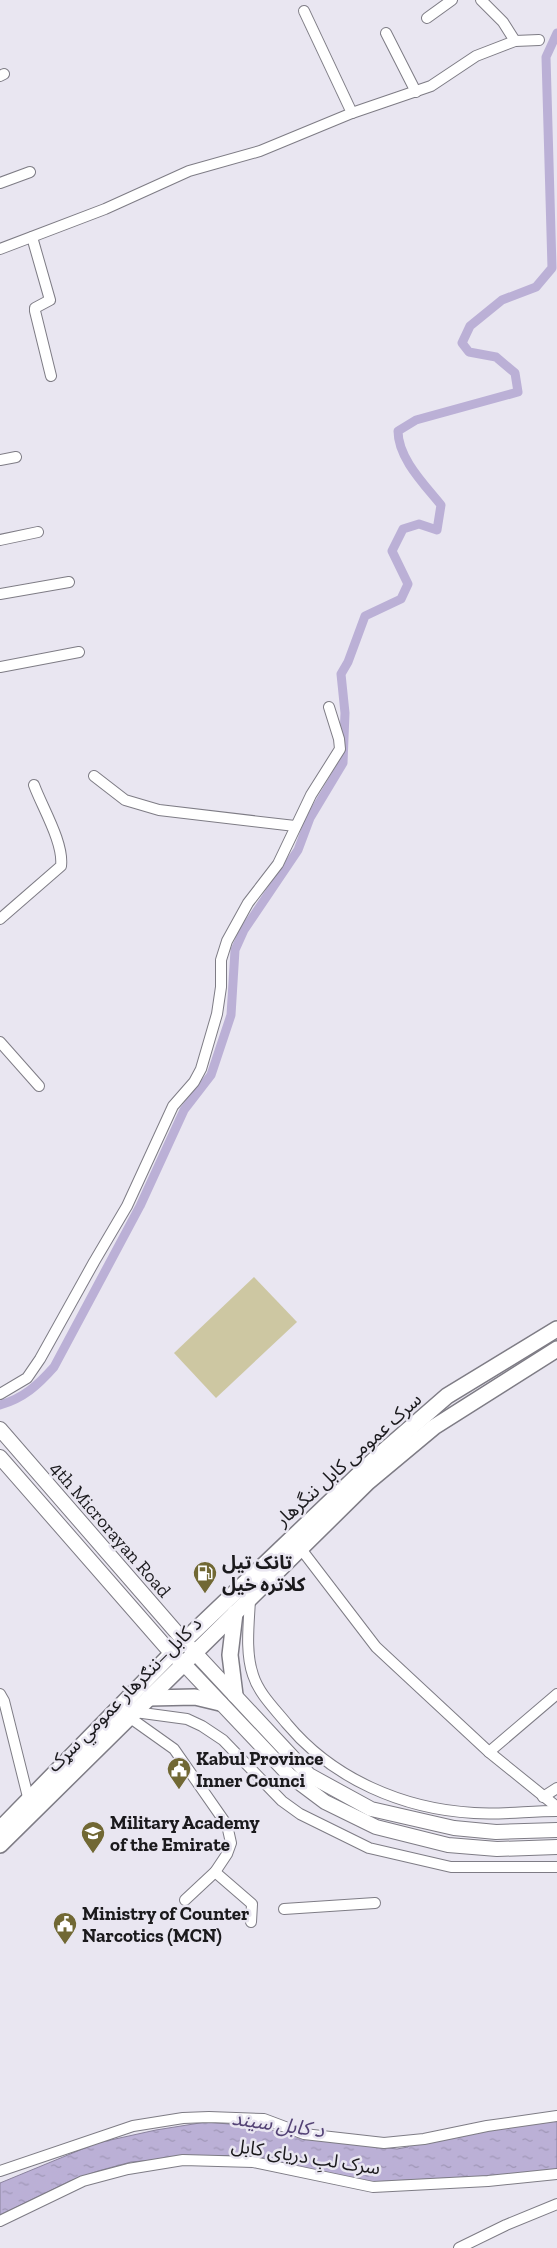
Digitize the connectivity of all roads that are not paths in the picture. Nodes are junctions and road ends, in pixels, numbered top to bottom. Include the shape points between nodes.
1 (452, 0) edge
2 (481, 0) edge
3 (304, 11) dead end
4 (427, 18) dead end
5 (386, 33) dead end
6 (539, 40) dead end
7 (515, 41) junction
8 (416, 92) junction
9 (352, 113) junction
10 (30, 172) dead end
11 (0, 183) edge
12 (32, 237) junction
13 (0, 249) edge
14 (51, 376) dead end
15 (16, 457) dead end
16 (0, 460) edge
17 (38, 532) dead end
18 (0, 540) edge
19 (69, 582) dead end
20 (0, 594) edge
21 (79, 652) dead end
22 (0, 666) edge
23 (328, 707) dead end
24 (94, 776) dead end
25 (34, 785) dead end
26 (294, 826) junction
27 (0, 919) edge
28 (0, 1042) edge
29 (39, 1086) dead end
30 (557, 1329) edge
31 (557, 1349) edge
32 (0, 1394) edge
33 (0, 1429) edge
34 (0, 1457) edge
35 (301, 1549) junction
36 (250, 1599) junction
37 (235, 1613) junction
38 (189, 1646) junction
39 (177, 1659) junction
40 (0, 1694) edge
41 (557, 1694) edge
42 (235, 1695) junction
43 (149, 1698) junction
44 (220, 1703) junction
45 (132, 1715) junction
46 (489, 1752) junction
47 (557, 1788) edge
48 (543, 1797) junction
49 (29, 1801) junction
50 (557, 1807) edge
51 (557, 1811) edge
52 (0, 1829) edge
53 (557, 1830) edge
54 (0, 1845) edge
55 (557, 1847) edge
56 (557, 1867) edge
57 (215, 1872) junction
58 (185, 1900) dead end
59 (375, 1903) dead end
60 (284, 1909) dead end
61 (251, 1922) dead end
62 (557, 2116) edge
63 (0, 2171) edge
64 (557, 2174) edge
65 (557, 2204) edge
66 (0, 2221) edge
67 (459, 2248) edge

1 - 4 street
2 - 7 street
3 - 9 street
5 - 8 street
6 - 7 street
7 - 8 street via 476,56 450,75
8 - 9 street
9 - 12 street via 260,151 189,171
10 - 11 street
12 - 13 street
12 - 14 street via 50,298 35,311
15 - 16 street
17 - 18 street
19 - 20 street
21 - 22 street
23 - 26 street via 340,749
24 - 26 street via 124,800 160,810
25 - 27 street via 55,837 61,866
26 - 32 street via 270,876 248,903 227,942 221,960 217,1014 197,1075 173,1106 127,1206 40,1359 27,1378
28 - 29 street
30 - 38 highway, سرک عمومی کابل ننگرهار via 447,1396 408,1429 290,1538
31 - 35 highway, د کابل–ننګرهار عمومي سړک via 434,1427 368,1482
33 - 38 main road, 4th Microrayan Road
34 - 39 main road, 4th Microrayan Road
35 - 36 highway, د کابل–ننګرهار عمومي سړک
35 - 46 street via 376,1647
36 - 37 highway, د کابل–ننګرهار عمومي سړک
36 - 51 street via 252,1674 303,1743 330,1764 361,1783 429,1808 475,1813
37 - 38 highway, د کابل–ننګرهار عمومي سړک
37 - 42 highway via 230,1655
38 - 39 highway, د کابل–ننګرهار عمومي سړک
38 - 42 main road, 4th Microrayan Road
39 - 43 highway, د کابل–ننګرهار عمومي سړک
39 - 44 main road, 4th Microrayan Road
39 - 49 highway, د کابل–ننګرهار عمومي سړک
40 - 49 street
41 - 46 street
42 - 53 main road, 4th Microrayan Road via 309,1775 371,1810 454,1828 496,1832
43 - 44 highway via 195,1697
43 - 45 highway, د کابل–ننګرهار عمومي سړک
44 - 55 main road, 4th Microrayan Road via 289,1775 324,1802 376,1826 448,1845 497,1849
45 - 54 highway, د کابل–ننګرهار عمومي سړک
45 - 56 street via 186,1719 202,1726 223,1740 282,1801 300,1814 369,1848 450,1867
45 - 57 street via 174,1749 227,1825 231,1843
46 - 48 street
47 - 48 street
48 - 50 street
49 - 52 highway, د کابل–ننګرهار عمومي سړک
57 - 58 street
57 - 61 street via 252,1904
59 - 60 street
62 - 63 street via 384,2143 304,2134 264,2119 183,2118 133,2126
64 - 66 street, سرک لبِ دریای کابل via 373,2187 253,2162 183,2160 83,2181
65 - 67 street

